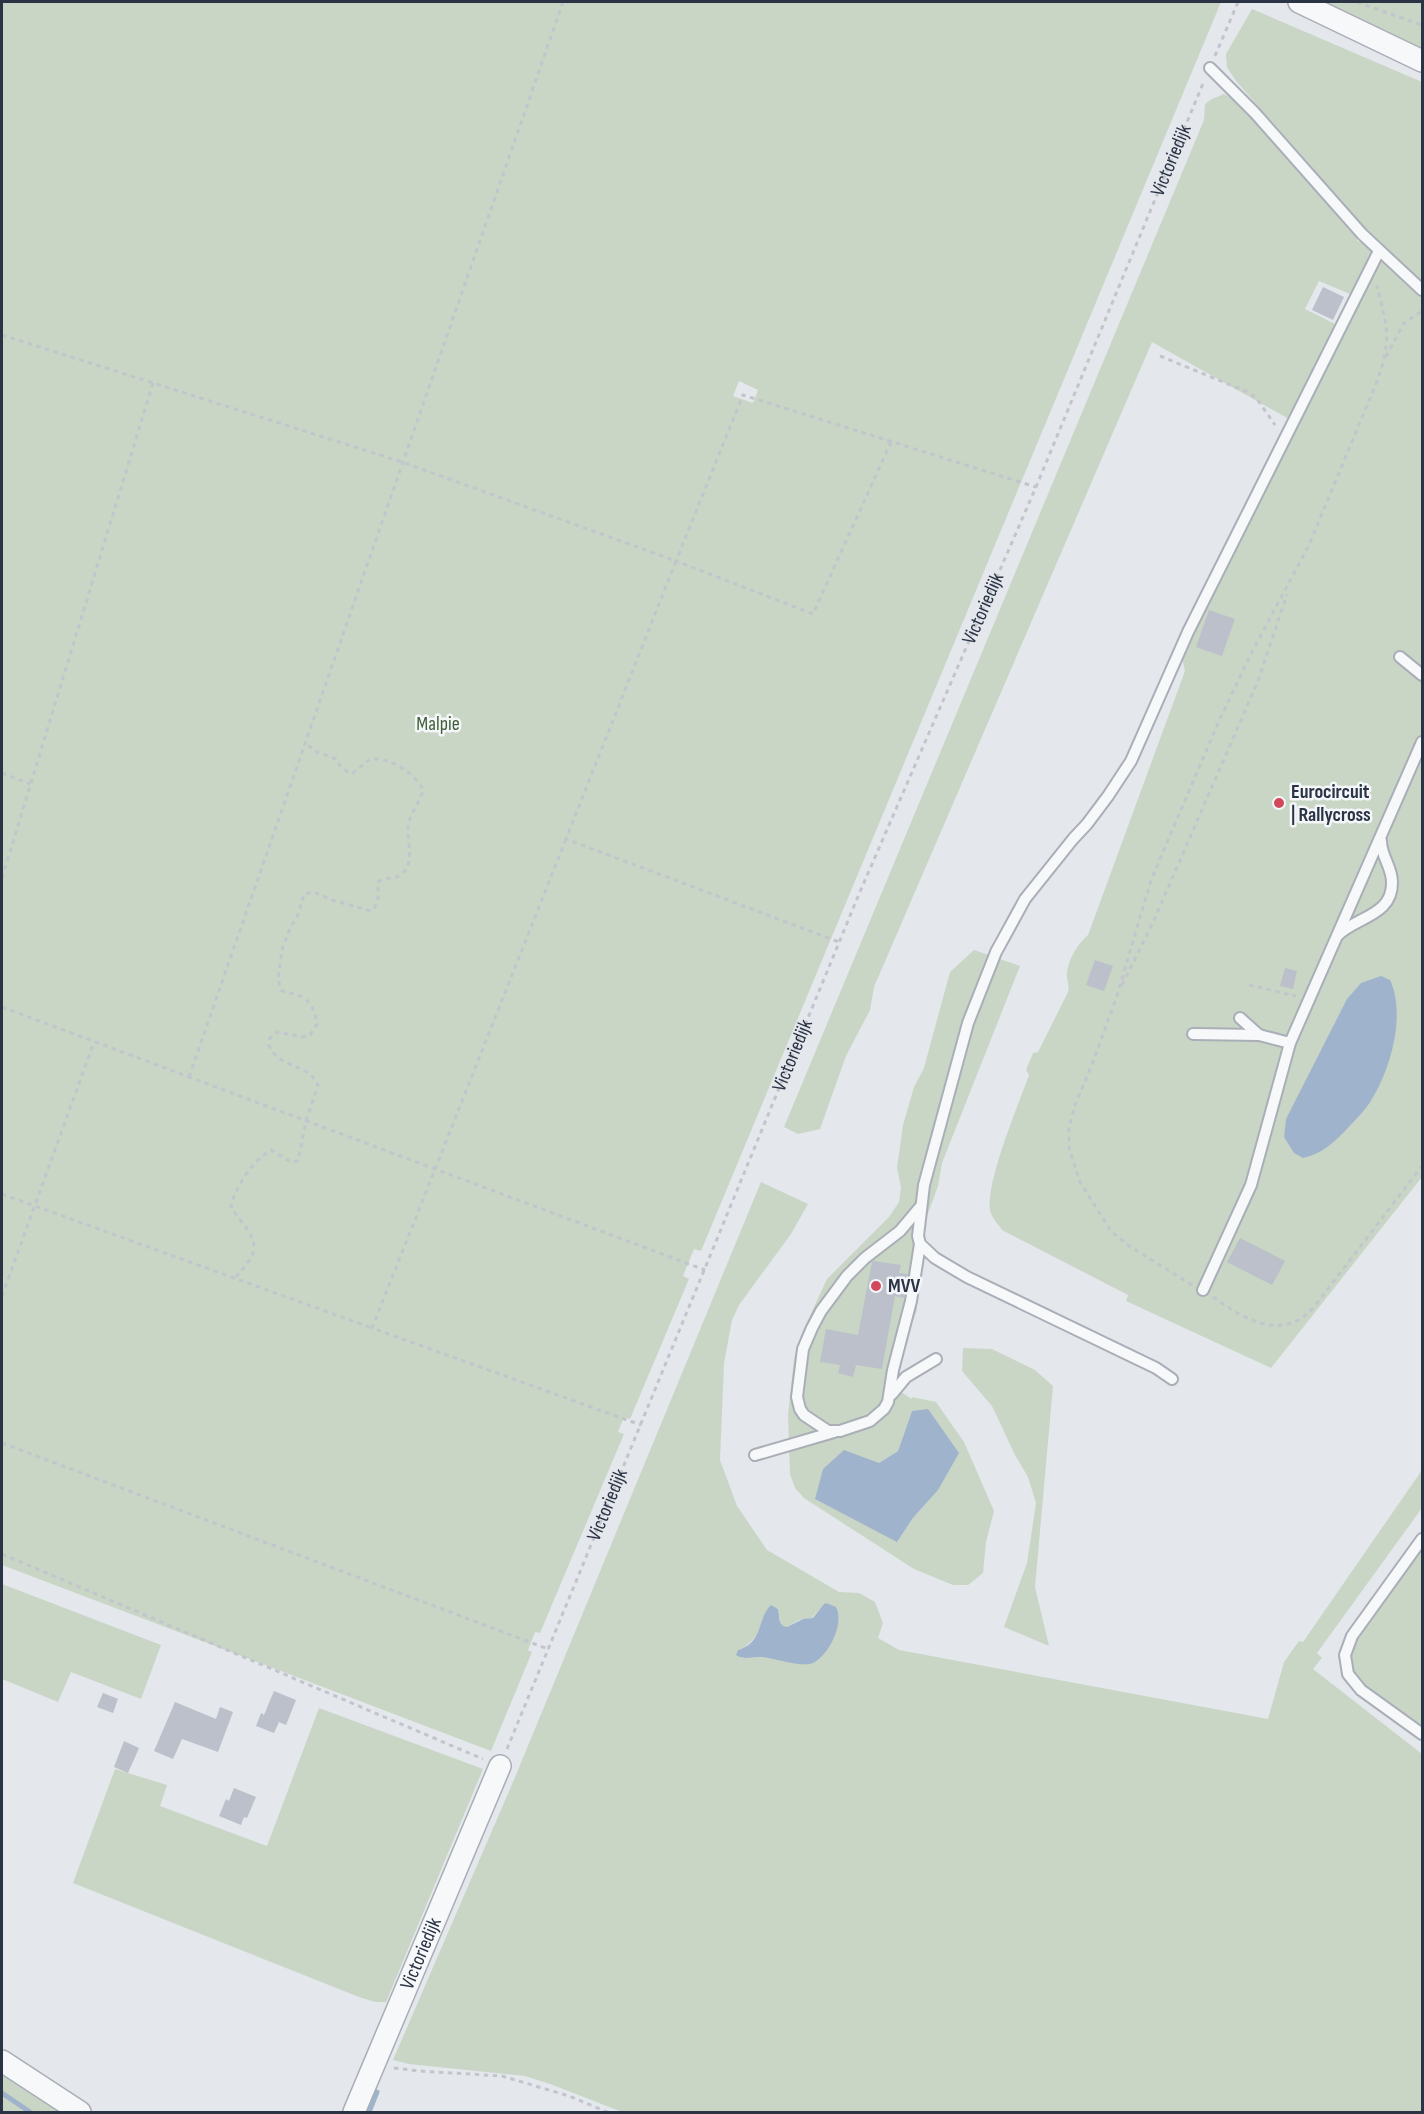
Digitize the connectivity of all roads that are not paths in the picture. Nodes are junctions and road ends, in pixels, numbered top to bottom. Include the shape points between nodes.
1 (1299, 2) edge
2 (1422, 61) edge
3 (1210, 68) road end
4 (1379, 251) junction
5 (1422, 290) edge
6 (1400, 657) dead end
7 (1422, 675) edge
8 (1422, 742) edge
9 (1382, 835) junction
10 (1335, 939) junction
11 (1240, 1018) dead end
12 (1193, 1034) dead end
13 (1259, 1035) junction
14 (1290, 1043) junction
15 (921, 1206) junction
16 (920, 1244) junction
17 (1203, 1290) road end
18 (936, 1359) dead end
19 (1172, 1379) dead end
20 (890, 1397) junction
21 (834, 1432) junction
22 (755, 1455) dead end
23 (1422, 1539) edge
24 (1422, 1734) edge
25 (500, 1766) road end
26 (2, 2061) edge
27 (80, 2112) edge
28 (354, 2112) edge

1 - 2 street
3 - 4 lane
4 - 5 lane
4 - 15 lane via 1188,632 1131,761 1088,824 1025,899 996,952 968,1023
6 - 7 lane
8 - 9 lane
9 - 10 lane
9 - 10 lane via 1382,852 1392,879 1389,897 1377,912
10 - 14 lane
11 - 13 lane
12 - 13 lane
13 - 14 lane
14 - 17 lane via 1251,1185
15 - 16 lane
15 - 21 lane via 900,1231 847,1276 820,1311 803,1349 798,1385 800,1409
16 - 19 lane via 948,1267
16 - 20 lane
18 - 20 lane via 906,1377
20 - 21 lane via 884,1409 870,1421
21 - 22 lane
23 - 24 lane via 1352,1636 1345,1655 1347,1674 1360,1690
25 - 28 street, Victoriedijk
26 - 27 street

